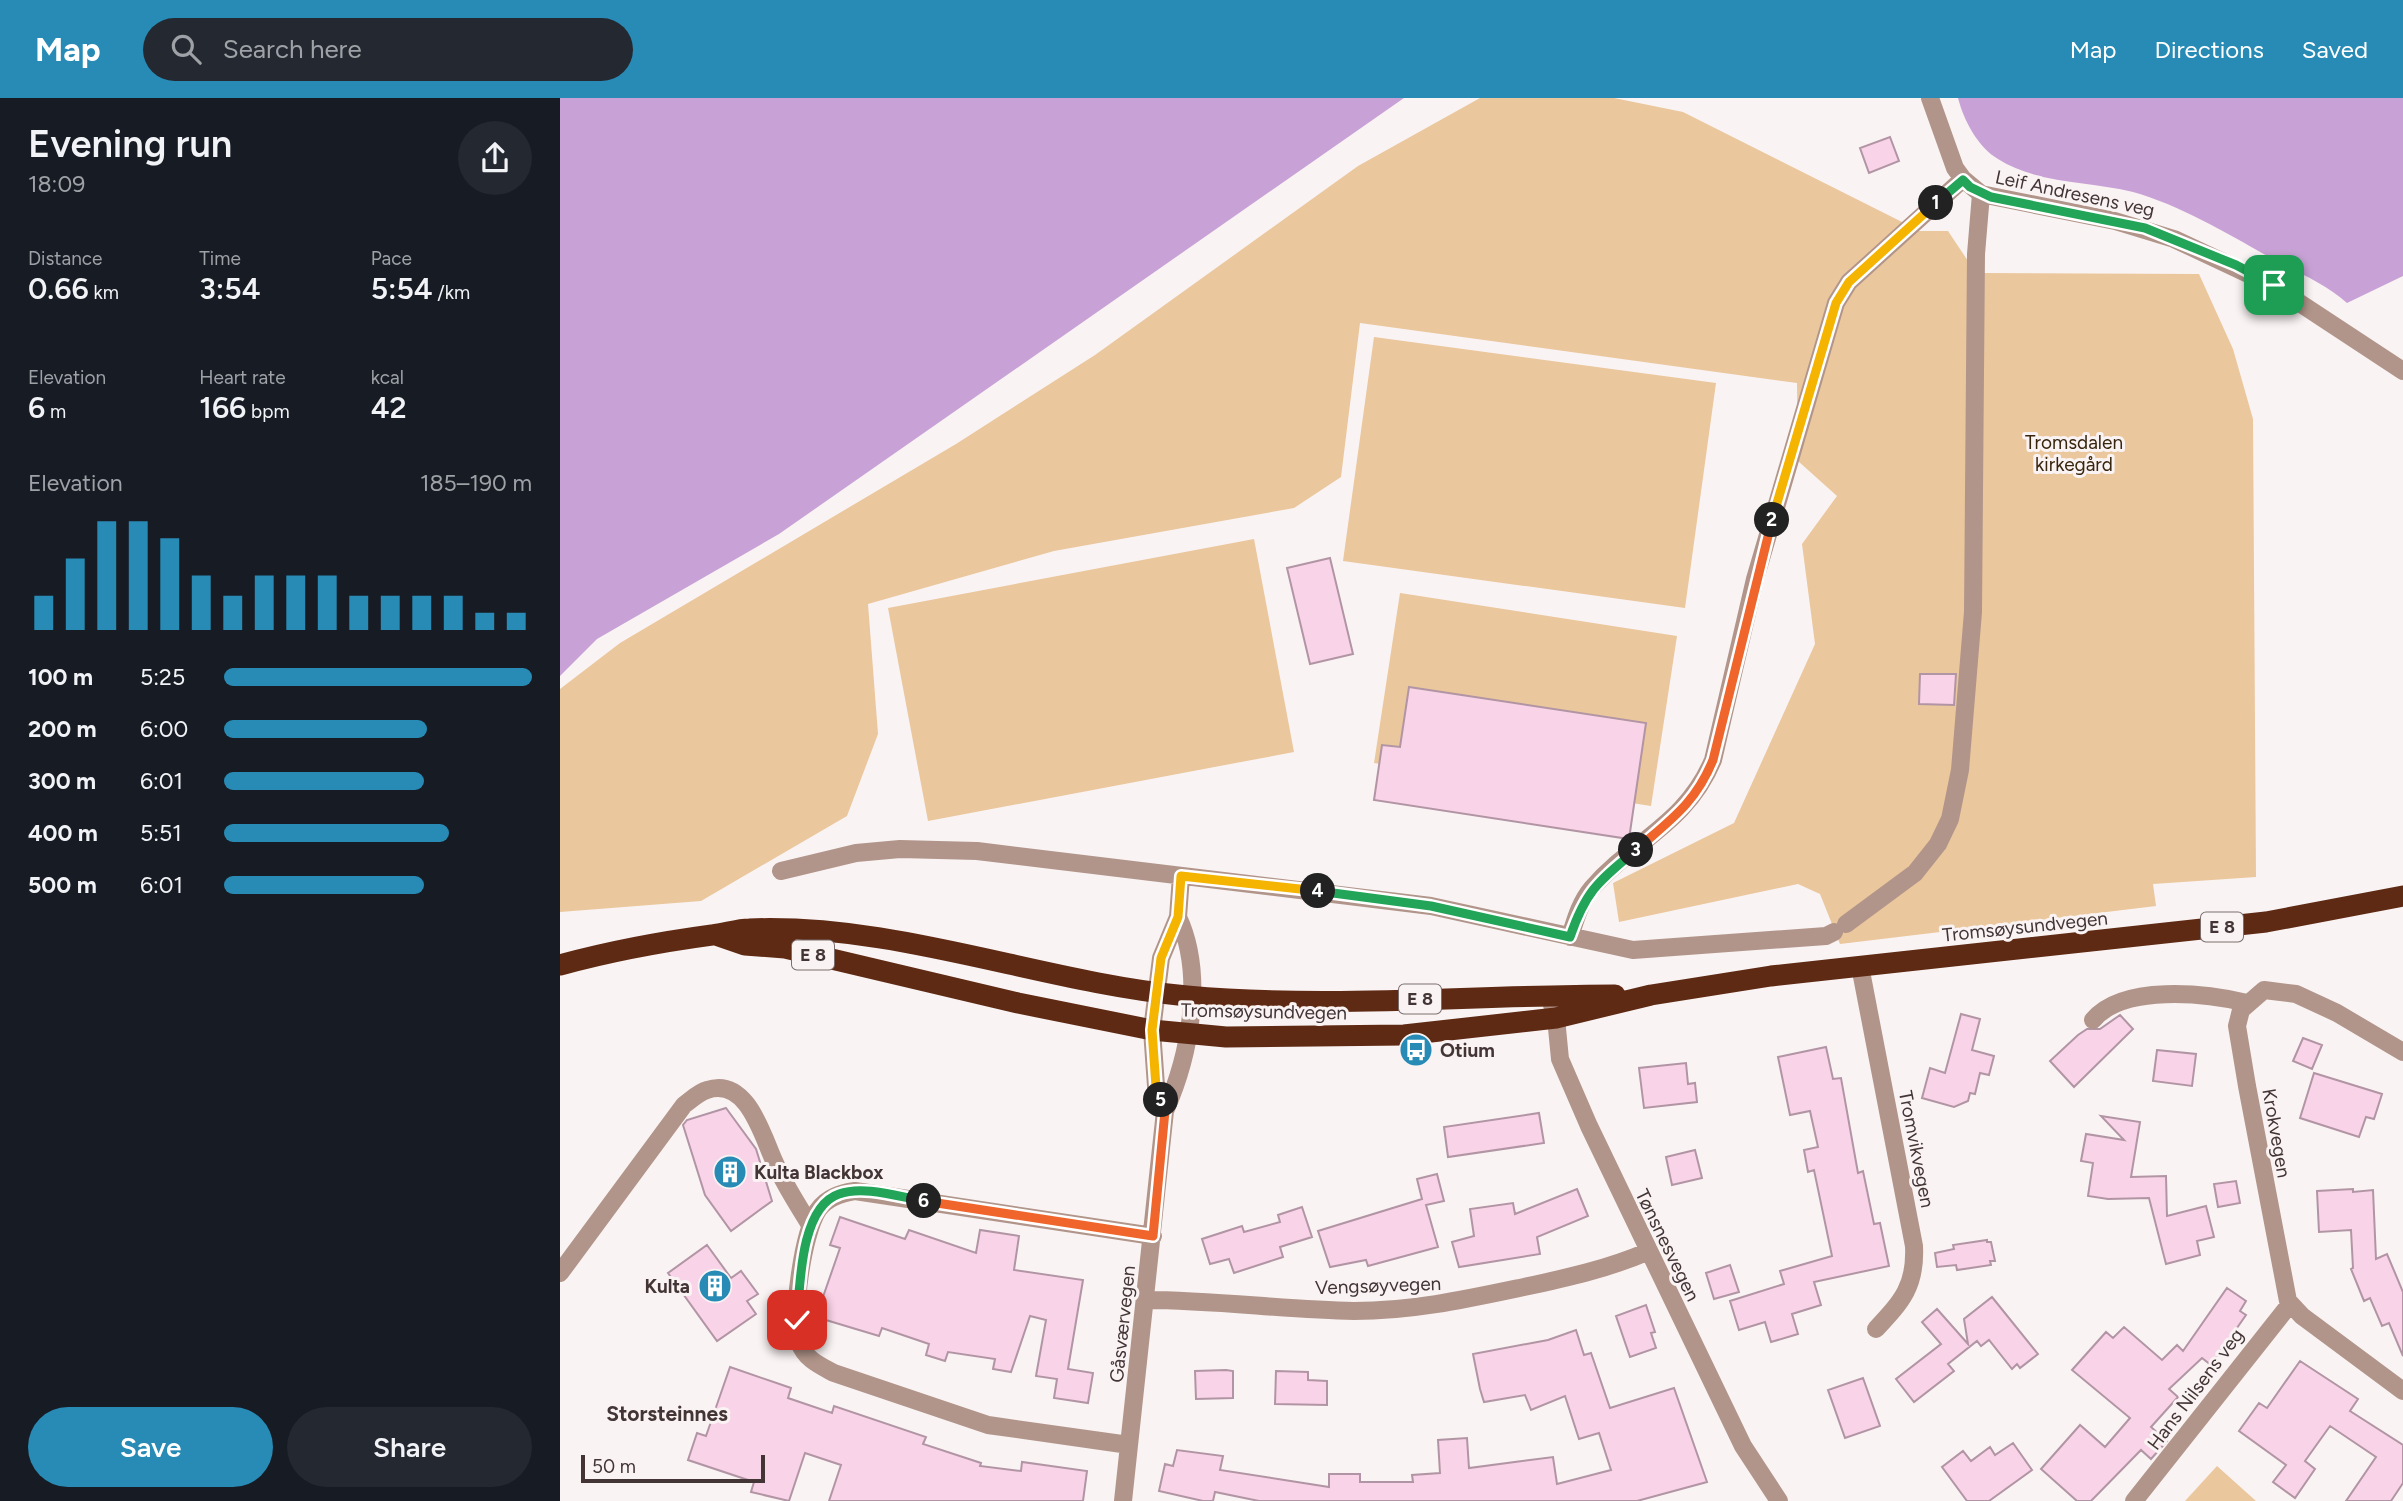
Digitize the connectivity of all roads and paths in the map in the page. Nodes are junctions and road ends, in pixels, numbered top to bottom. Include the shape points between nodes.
1 (1930, 98) edge
2 (1963, 180) junction
3 (1981, 194) junction
4 (2403, 371) edge
5 (781, 872) dead end
6 (1181, 876) junction
7 (2403, 896) edge
8 (1178, 917) junction
9 (716, 935) junction
10 (1570, 937) junction
11 (560, 965) edge
12 (1860, 966) junction
13 (1156, 993) junction
14 (1549, 995) junction
15 (1651, 995) junction
16 (1190, 996) junction
17 (2246, 1003) junction
18 (1556, 1018) junction
19 (2093, 1020) dead end
20 (1152, 1030) junction
21 (1188, 1034) junction
22 (2403, 1052) edge
23 (1165, 1111) junction
24 (810, 1225) junction
25 (1153, 1236) junction
26 (1647, 1252) junction
27 (560, 1273) edge
28 (1146, 1300) junction
29 (2290, 1304) junction
30 (1876, 1329) dead end
31 (2403, 1391) edge
32 (1129, 1445) junction
33 (1123, 1501) edge
34 (1779, 1501) edge
35 (2134, 1501) edge

1 - 2 street, Leif Andresens veg
2 - 3 street, Leif Andresens veg
2 - 10 street via 1849,282 1836,303 1755,579 1713,760 1687,806 1591,888
3 - 4 street, Leif Andresens veg via 2174,239 2274,285
3 - 10 street via 1976,254 1973,612 1960,770 1950,819 1938,844 1915,873 1835,931 1633,950
5 - 6 street via 856,853 941,849
6 - 8 street
6 - 10 street via 1431,906
7 - 12 highway, Tromsøysundvegen / E 8 via 2266,922
8 - 13 street, Gåsværvegen via 1163,949
8 - 16 street, Gåsværvegen via 1186,935
9 - 11 highway, Tromsøysundvegen / E 8 via 657,941
9 - 13 highway, Tromsøysundvegen / E 8 via 777,929 877,937
9 - 20 highway, Tromsøysundvegen / E 8 via 745,945 785,948
12 - 15 highway, Tromsøysundvegen / E 8
12 - 30 street, Tromvikvegen via 1914,1246 1907,1294
13 - 16 highway, Tromsøysundvegen / E 8
13 - 20 street, Gåsværvegen
14 - 15 highway, Tromsøysundvegen / E 8
14 - 16 highway, Tromsøysundvegen / E 8 via 1372,1001
14 - 18 street, Tønsnesvegen
15 - 18 highway, Tromsøysundvegen / E 8
16 - 21 street, Gåsværvegen
17 - 19 street via 2202,996 2147,996 2113,1003
17 - 22 street via 2264,990 2296,994
17 - 29 street, Krokvegen via 2237,1026
18 - 21 highway, Tromsøysundvegen / E 8 via 1404,1035
18 - 26 street, Tønsnesvegen via 1560,1059
20 - 21 highway, Tromsøysundvegen / E 8
20 - 23 street, Gåsværvegen via 1156,1087
21 - 23 street, Gåsværvegen via 1183,1067
23 - 25 street, Gåsværvegen
24 - 25 street via 819,1208 837,1194 855,1191
24 - 27 street via 775,1165 756,1117 740,1098 725,1090 708,1089 684,1105
24 - 32 street via 797,1320 799,1343 810,1361 988,1425
25 - 28 street, Gåsværvegen
26 - 28 street, Vengsøyvegen via 1579,1275 1407,1308 1332,1310
26 - 34 street, Tønsnesvegen via 1743,1446
28 - 32 street, Gåsværvegen
29 - 31 street
29 - 35 street, Hans Nilsens veg
32 - 33 street, Gåsværvegen

